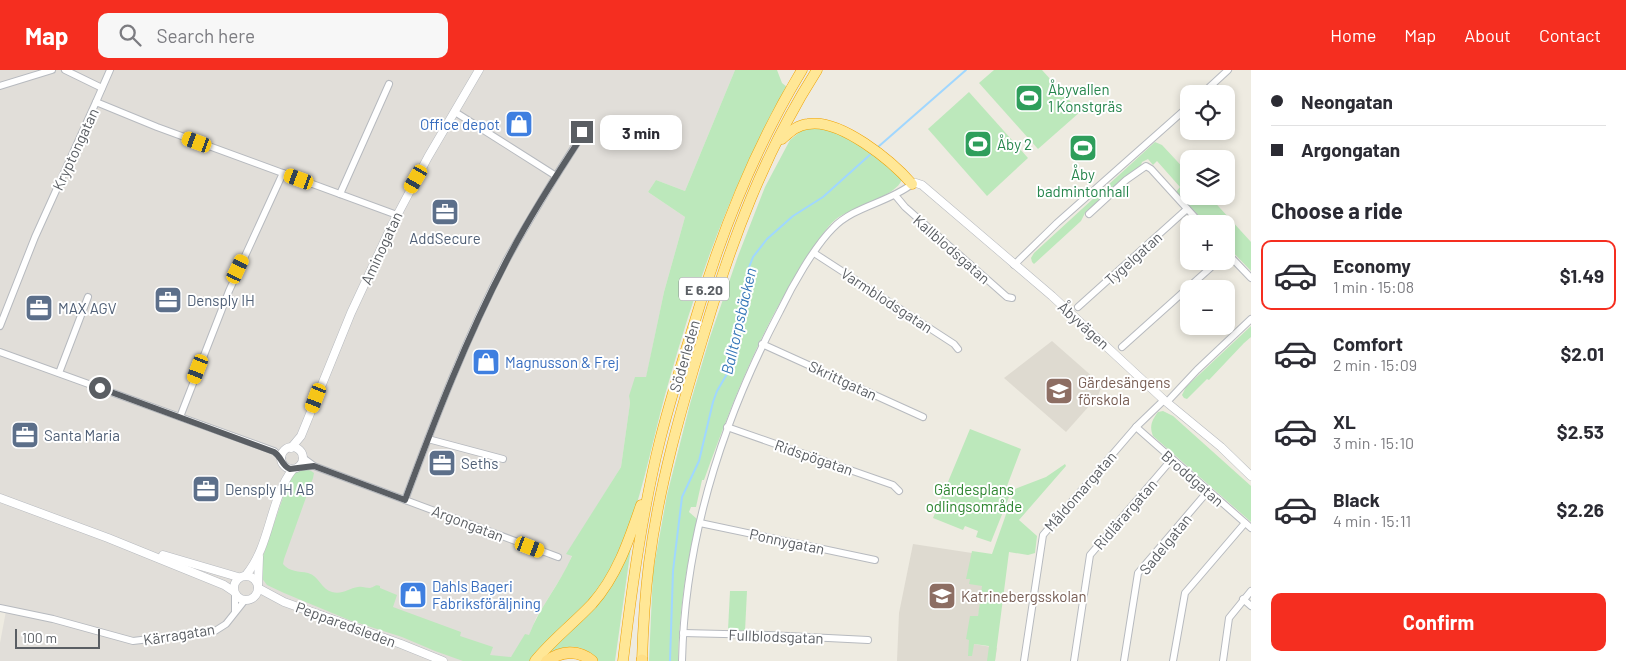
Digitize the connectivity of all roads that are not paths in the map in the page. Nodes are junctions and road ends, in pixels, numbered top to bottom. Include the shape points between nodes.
1 (52, 70) edge
2 (65, 70) edge
3 (110, 70) edge
4 (479, 70) edge
5 (802, 70) edge
6 (817, 70) edge
7 (1228, 70) edge
8 (389, 84) dead end
9 (1212, 85) edge
10 (0, 86) edge
11 (102, 88) junction
12 (96, 102) junction
13 (454, 112) junction
14 (1180, 114) edge
15 (582, 132) dead end
16 (776, 145) junction
17 (283, 173) junction
18 (556, 176) junction
19 (912, 184) junction
20 (340, 194) junction
21 (895, 195) junction
22 (1187, 209) junction
23 (1088, 214) dead end
24 (396, 215) junction
25 (1193, 215) edge
26 (814, 253) junction
27 (1235, 261) edge
28 (1014, 264) junction
29 (1208, 270) edge
30 (1251, 278) edge
31 (88, 297) dead end
32 (1012, 298) dead end
33 (1078, 307) dead end
34 (1251, 319) edge
35 (0, 326) edge
36 (762, 344) junction
37 (1122, 347) dead end
38 (958, 349) dead end
39 (0, 352) edge
40 (59, 373) junction
41 (1166, 401) junction
42 (180, 417) junction
43 (923, 417) dead end
44 (728, 427) junction
45 (1136, 427) junction
46 (300, 436) junction
47 (428, 439) junction
48 (302, 455) junction
49 (285, 456) junction
50 (503, 459) dead end
51 (1172, 459) junction
52 (314, 466) junction
53 (296, 468) junction
54 (652, 476) junction
55 (1251, 476) edge
56 (283, 483) junction
57 (899, 491) dead end
58 (1208, 491) junction
59 (0, 498) edge
60 (405, 500) junction
61 (700, 523) junction
62 (1245, 523) junction
63 (1251, 528) edge
64 (108, 538) junction
65 (259, 552) junction
66 (558, 558) dead end
67 (875, 560) dead end
68 (240, 576) junction
69 (258, 583) junction
70 (1251, 591) edge
71 (235, 593) junction
72 (249, 599) junction
73 (1243, 600) junction
74 (284, 602) junction
75 (1251, 606) edge
76 (0, 608) edge
77 (235, 612) junction
78 (683, 633) junction
79 (868, 640) dead end
80 (442, 660) edge
81 (535, 661) edge
82 (547, 661) edge
83 (592, 661) edge
84 (623, 661) edge
85 (642, 661) edge
86 (682, 661) edge
87 (1024, 661) edge
88 (1074, 661) edge
89 (1124, 661) edge
90 (1174, 661) edge
91 (1223, 661) edge

1 - 10 street
2 - 11 street
3 - 11 street
4 - 13 street, Aminogatan
5 - 54 highway, Söderleden / E 6.20 via 756,157 726,226 684,356
6 - 16 highway, Söderleden / E 6.20
7 - 9 street
8 - 20 street
11 - 12 street
12 - 17 street, Kryptongatan
12 - 35 street, Kryptongatan via 35,237
13 - 18 street
13 - 24 street, Aminogatan
14 - 28 street
15 - 18 street
16 - 19 highway via 802,125 827,125 876,150
16 - 85 highway, Söderleden / E 6.20 via 731,249 677,426 649,561
17 - 20 street, Kryptongatan
17 - 42 street via 229,291
18 - 47 street via 506,263 465,348
19 - 21 street
19 - 28 street, Åbyvägen via 922,185
20 - 24 street, Kryptongatan
21 - 26 street via 841,221
21 - 32 street, Kallblodsgatan via 1007,297
22 - 23 street via 1146,166
22 - 25 street
22 - 33 street, Tygelgatan
24 - 46 street, Aminogatan
26 - 36 street
26 - 38 street, Varmblodsgatan
27 - 30 street
28 - 41 street, Åbyvägen
29 - 37 street
31 - 40 street
34 - 41 street, Måldomargatan
36 - 43 street, Skrittgatan
36 - 44 street
39 - 40 street
40 - 42 street
41 - 45 street, Måldomargatan
41 - 55 street, Åbyvägen
42 - 49 street
44 - 57 street, Ridspögatan via 893,485
44 - 61 street
45 - 51 street, Broddgatan
45 - 87 street, Måldomargatan via 1043,535
46 - 48 street, Aminogatan
46 - 49 street, Aminogatan
47 - 50 street
47 - 60 street
48 - 49 street via 297,449
48 - 52 street, Argongatan
48 - 53 street
49 - 53 street
49 - 56 street
51 - 58 street, Broddgatan
51 - 88 street, Ridlärargatan via 1090,555
52 - 53 street, Argongatan
52 - 60 street, Argongatan
53 - 56 street
54 - 81 highway via 627,546 608,583
54 - 84 highway, Söderleden / E 6.20 via 633,580
56 - 65 street
58 - 62 street, Broddgatan
58 - 89 street, Sadelgatan via 1138,573
59 - 64 street
60 - 66 street, Argongatan
61 - 67 street, Ponnygatan
61 - 78 street via 687,590
62 - 63 street, Broddgatan
62 - 90 street via 1184,593
64 - 68 street
64 - 71 street via 216,581
65 - 68 street
65 - 68 street
65 - 69 street
68 - 69 street via 253,578
68 - 71 street via 234,584
69 - 72 street via 257,594
69 - 74 street
70 - 73 street
71 - 72 street
71 - 77 street
72 - 74 street, Pepparedsleden
72 - 77 street, Kärragatan
73 - 75 street
73 - 91 street via 1229,618
74 - 80 street, Pepparedsleden
76 - 77 street, Kärragatan via 133,642 215,631 226,624
78 - 79 street, Fullblodsgatan
78 - 86 street
82 - 83 highway via 568,652 581,654

